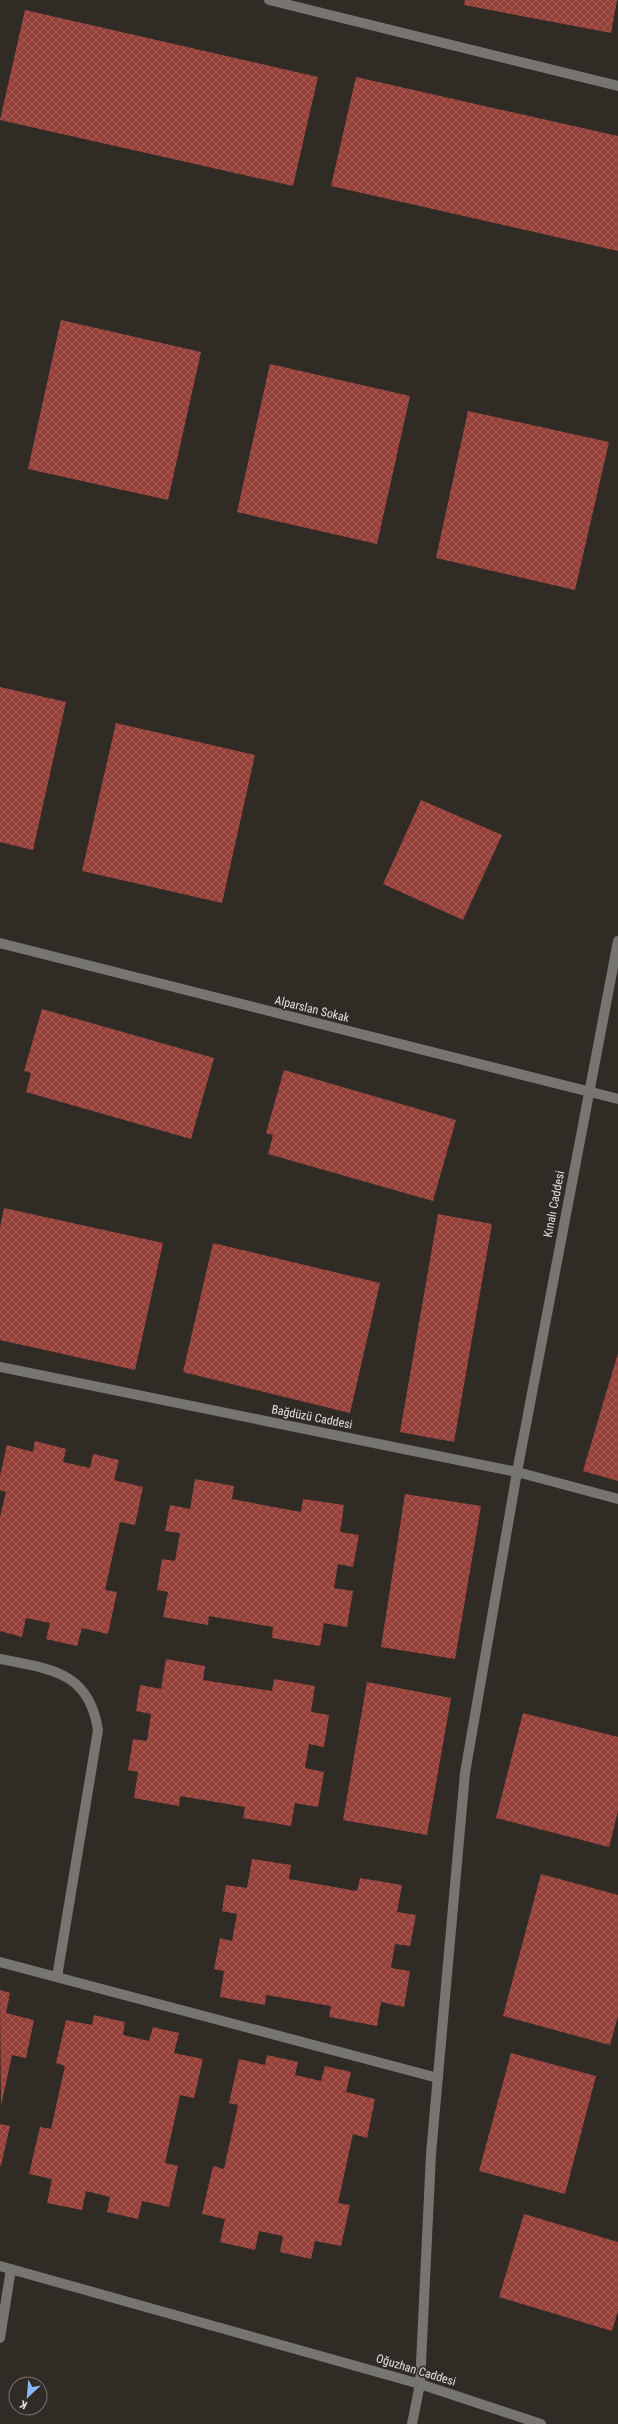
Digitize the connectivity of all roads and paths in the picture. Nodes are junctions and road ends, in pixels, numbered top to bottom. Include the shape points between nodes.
1 (269, 0) edge
2 (618, 86) edge
3 (618, 942) edge
4 (0, 943) edge
5 (588, 1092) junction
6 (618, 1099) edge
7 (0, 1367) edge
8 (517, 1472) junction
9 (618, 1499) edge
10 (0, 1659) edge
11 (0, 1962) edge
12 (57, 1977) junction
13 (438, 2078) junction
14 (0, 2266) edge
15 (11, 2269) junction
16 (0, 2338) edge
17 (420, 2384) junction
18 (412, 2424) edge
19 (541, 2424) edge

1 - 2 street
3 - 5 street, Kınalı Caddesi
4 - 5 street, Alparslan Sokak
5 - 6 street, Alparslan Sokak
5 - 8 street, Kınalı Caddesi
7 - 8 street, Bağdüzü Caddesi
8 - 9 street, Bağdüzü Caddesi
8 - 13 street, Kınalı Caddesi via 464,1772
10 - 12 street via 60,1673 77,1683 89,1698 96,1714 98,1730
11 - 12 street
12 - 13 street
13 - 17 street, Kınalı Caddesi via 431,2154
14 - 15 street, Oğuzhan Caddesi
15 - 16 street
15 - 17 street, Oğuzhan Caddesi
17 - 18 street, Kınalı Caddesi
17 - 19 street, Oğuzhan Caddesi

